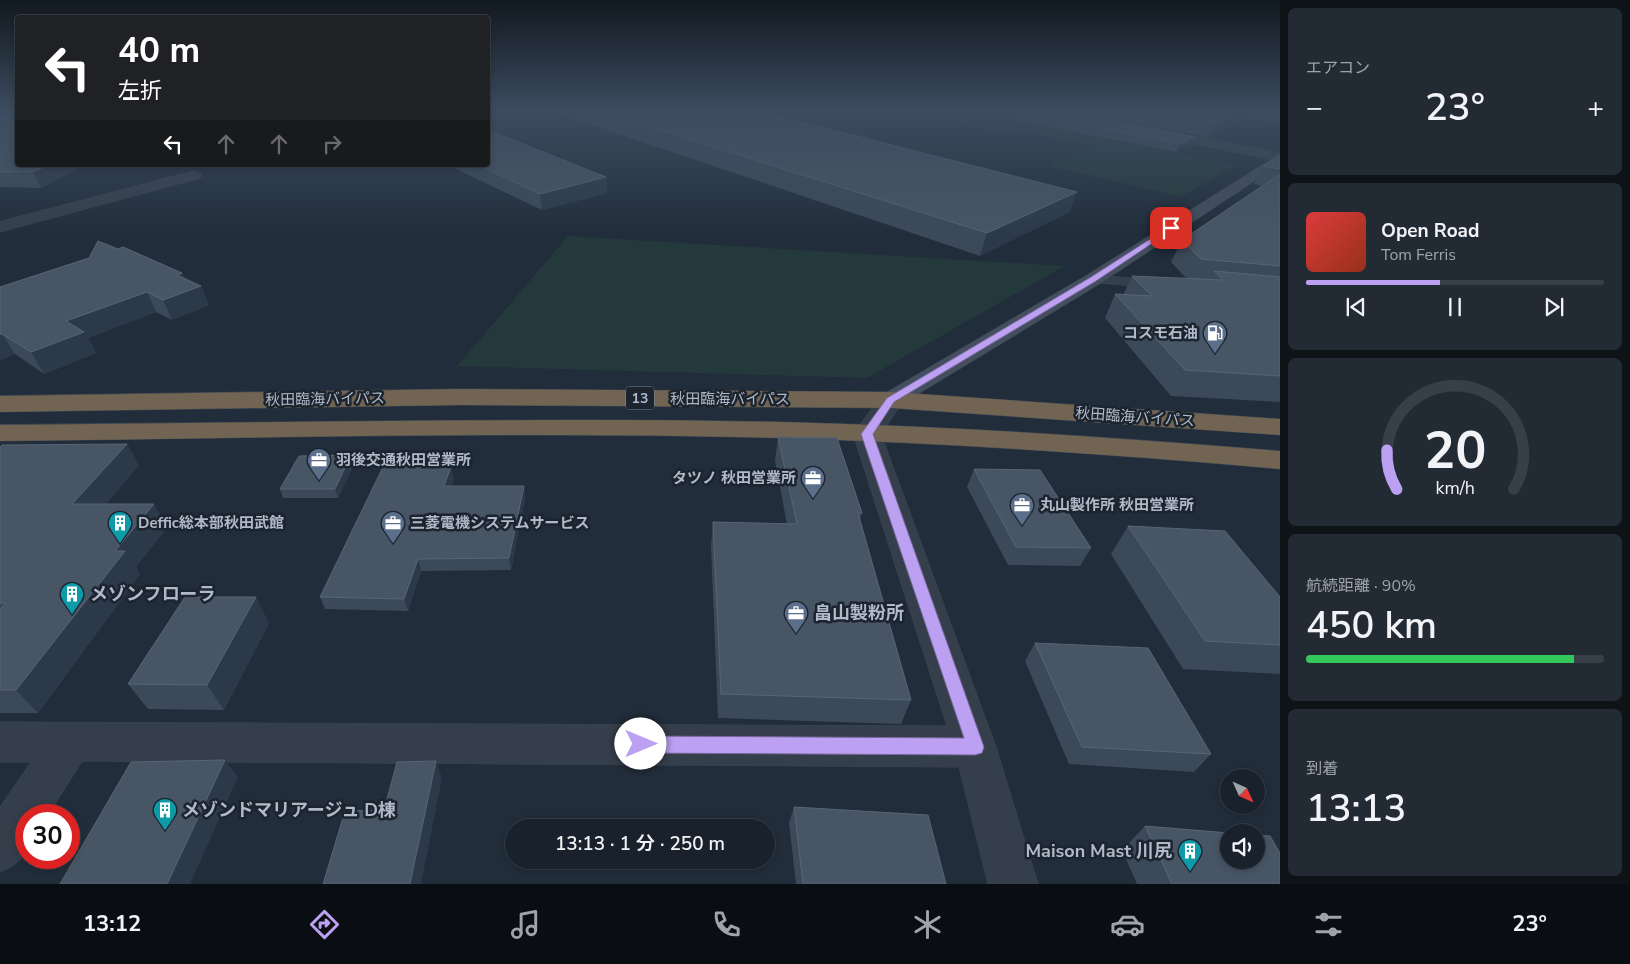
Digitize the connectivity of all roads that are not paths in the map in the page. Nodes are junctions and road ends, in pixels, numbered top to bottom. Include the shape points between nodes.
1 (1256, 152) edge
2 (1280, 157) edge
3 (195, 175) dead end
4 (0, 227) edge
5 (1094, 279) junction
6 (1172, 286) edge
7 (891, 400) junction
8 (0, 404) edge
9 (1280, 427) edge
10 (0, 433) edge
11 (867, 434) junction
12 (1280, 460) edge
13 (71, 741) junction
14 (0, 742) edge
15 (975, 747) junction
16 (0, 848) edge
17 (1013, 884) edge

1 - 2 street
2 - 5 street
3 - 4 street
5 - 6 lane
5 - 7 street
7 - 8 highway, 秋田臨海バイパス / 13 via 460,397
7 - 9 highway, 秋田臨海バイパス / 13
7 - 11 street
10 - 11 highway, 秋田臨海バイパス / 13 via 613,428
11 - 12 highway, 秋田臨海バイパス / 13 via 1115,445
11 - 15 street
13 - 14 street
13 - 15 street
13 - 16 street
15 - 17 street

